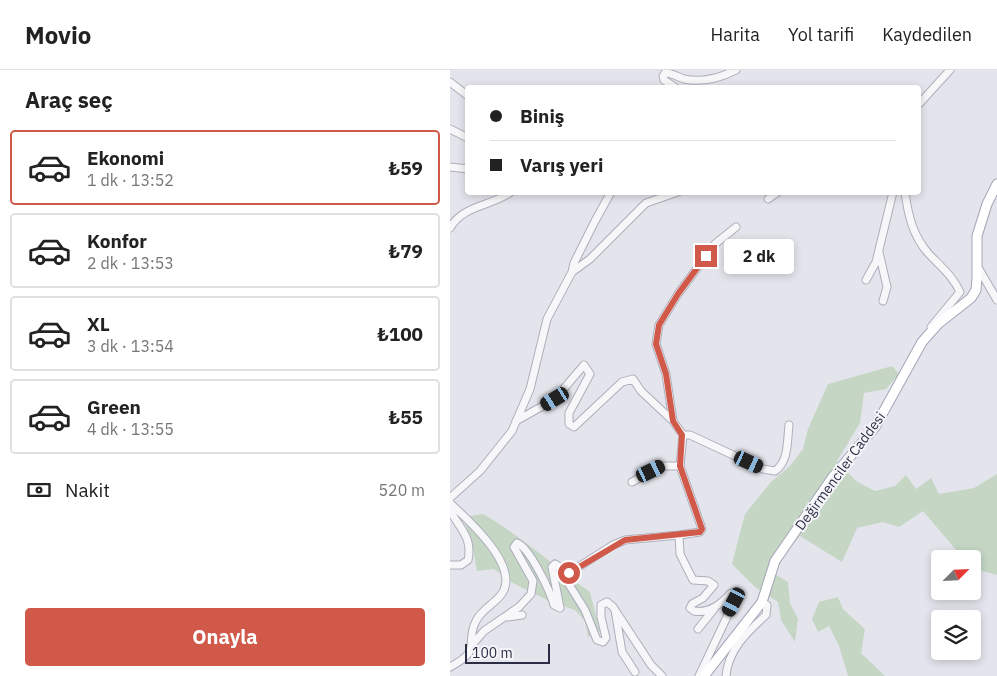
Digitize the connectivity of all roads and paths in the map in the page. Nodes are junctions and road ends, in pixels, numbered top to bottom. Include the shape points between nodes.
1 (736, 70) edge
2 (950, 70) edge
3 (450, 82) edge
4 (672, 85) edge
5 (465, 94) edge
6 (921, 102) edge
7 (450, 129) edge
8 (465, 136) edge
9 (450, 167) edge
10 (465, 169) edge
11 (997, 184) edge
12 (504, 195) edge
13 (609, 195) edge
14 (669, 195) edge
15 (774, 195) edge
16 (892, 195) edge
17 (906, 195) edge
18 (768, 200) dead end
19 (736, 227) dead end
20 (450, 228) edge
21 (878, 249) junction
22 (977, 261) junction
23 (572, 272) junction
24 (866, 280) dead end
25 (883, 300) dead end
26 (997, 300) edge
27 (922, 342) junction
28 (516, 421) junction
29 (673, 421) junction
30 (789, 426) dead end
31 (682, 435) junction
32 (680, 466) junction
33 (632, 482) dead end
34 (450, 498) edge
35 (450, 503) edge
36 (450, 510) edge
37 (679, 535) junction
38 (450, 565) edge
39 (564, 571) junction
40 (762, 602) junction
41 (716, 607) junction
42 (615, 610) junction
43 (522, 615) dead end
44 (503, 620) junction
45 (698, 629) dead end
46 (472, 645) junction
47 (450, 667) edge
48 (635, 672) dead end
49 (658, 674) edge
50 (699, 676) edge
51 (704, 676) edge
52 (726, 676) edge

1 - 4 street via 720,78 696,81 665,73 664,80
2 - 6 street
3 - 5 street
7 - 8 street
9 - 10 street
11 - 22 main road, Değirmenciler Caddesi via 977,236
12 - 20 street via 476,206 454,220
13 - 23 street
14 - 23 street via 646,203 590,259
15 - 18 street
16 - 21 street
17 - 27 street via 915,233 960,292 936,319
19 - 29 street via 715,244 659,325 656,344 666,374
21 - 24 street via 876,262
21 - 25 street via 887,287
22 - 26 street via 981,275
22 - 27 main road, Değirmenciler Caddesi via 976,290 971,298 938,324
23 - 28 street via 547,319 530,388
27 - 40 main road, Değirmenciler Caddesi via 875,427 832,478 775,560
28 - 29 street via 555,399 584,365 590,374 570,412 569,424 574,427 622,382 633,379
28 - 34 street via 512,431 480,471
29 - 31 street
30 - 31 street via 786,456 782,466 775,471 763,469 690,435
31 - 32 street
32 - 33 street via 661,466
32 - 37 street via 702,529
35 - 46 street via 474,526 505,570 504,591 475,622
36 - 38 street via 469,543 468,560
37 - 39 street via 625,540 569,573
37 - 41 street via 680,554 693,580 708,581 714,585 690,608 699,612
39 - 42 street via 597,640 604,642 606,638 601,605 607,602
39 - 44 street via 555,564 552,567 560,602 560,608 557,608 526,549 517,543 514,547 533,581 531,594
40 - 51 main road, Değirmenciler Caddesi
40 - 52 street via 767,605 766,614 736,647 727,665
41 - 45 street
41 - 50 street via 735,595
42 - 48 street via 622,652
42 - 49 street
43 - 44 street
44 - 46 street via 484,631
46 - 47 street via 468,656

